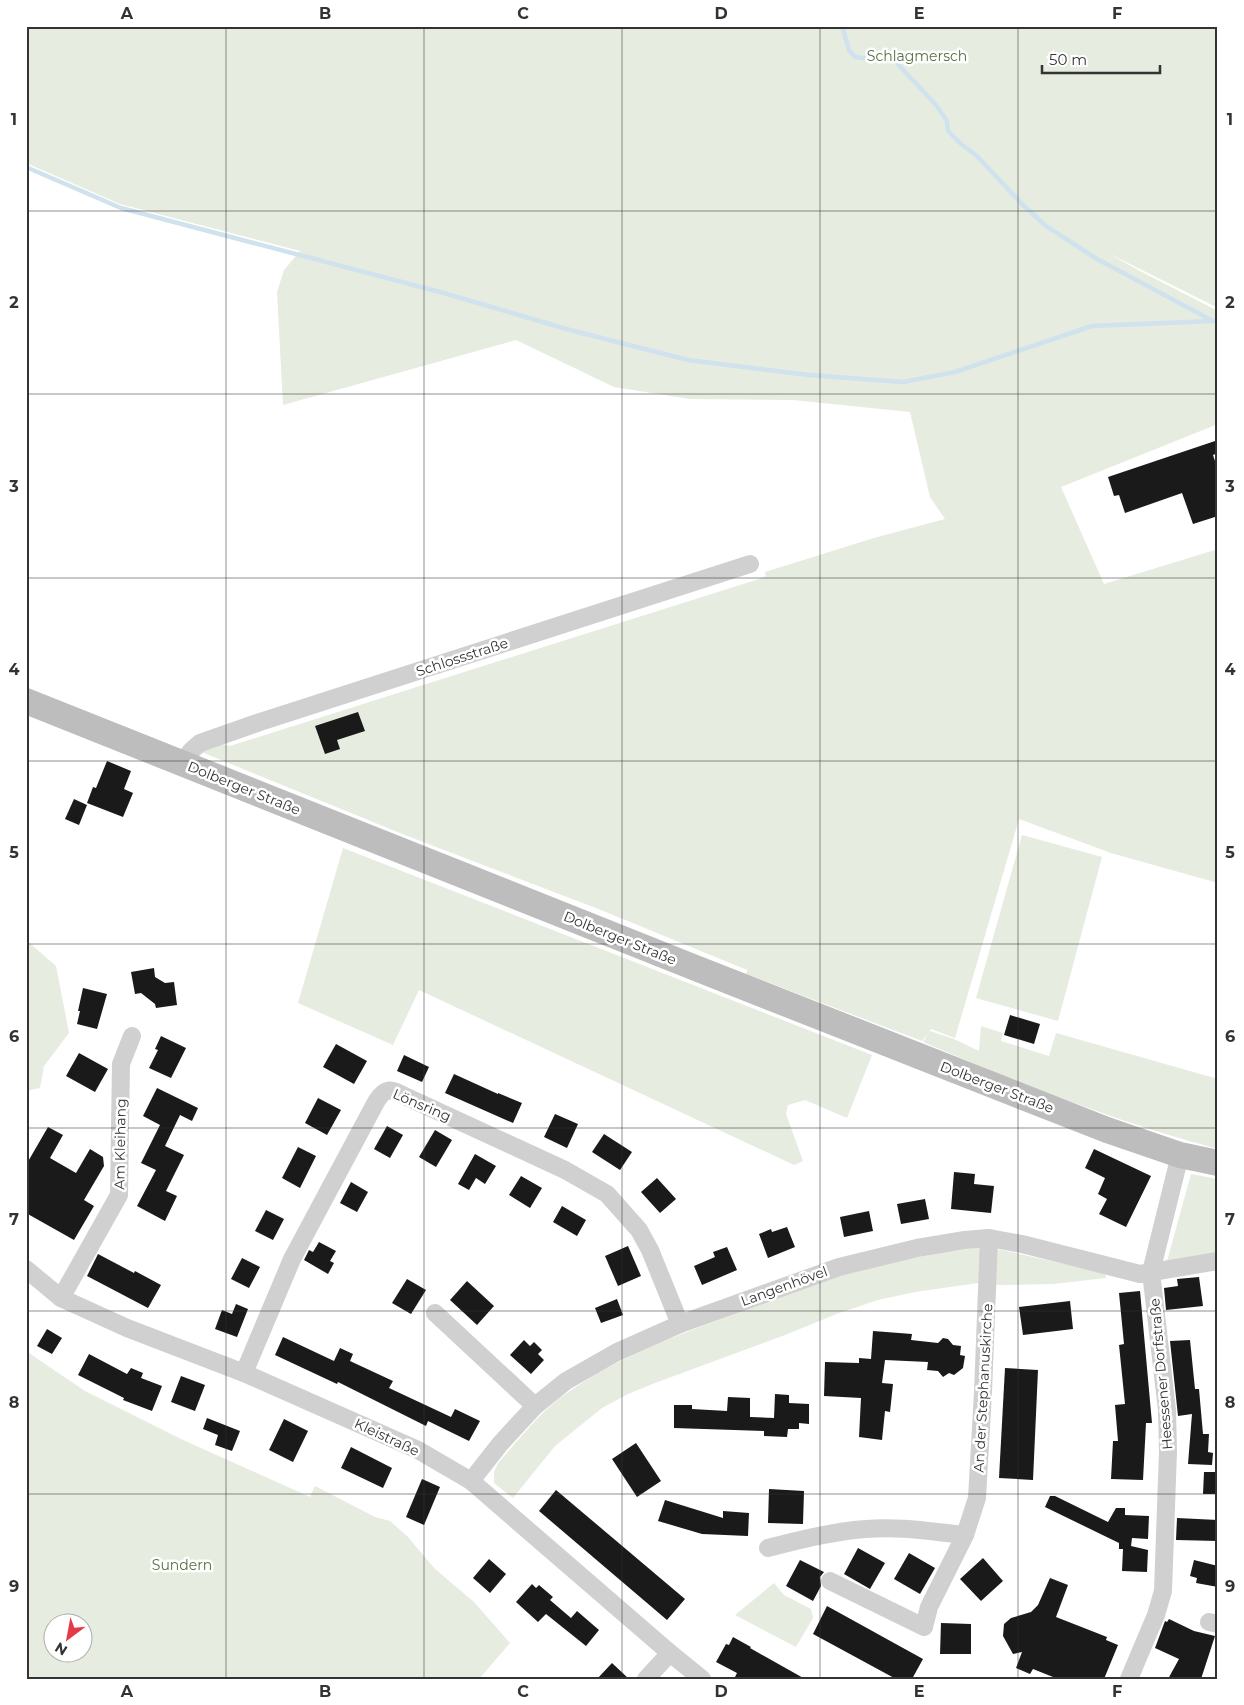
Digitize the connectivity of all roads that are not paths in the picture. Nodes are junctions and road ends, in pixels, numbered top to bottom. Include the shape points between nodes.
1 (750, 564) dead end
2 (26, 700) edge
3 (182, 763) junction
4 (132, 1036) dead end
5 (1180, 1155) junction
6 (1218, 1163) edge
7 (988, 1238) junction
8 (1218, 1261) edge
9 (26, 1269) edge
10 (1151, 1272) junction
11 (61, 1298) junction
12 (435, 1313) dead end
13 (680, 1324) junction
14 (244, 1372) junction
15 (535, 1406) junction
16 (471, 1481) junction
17 (965, 1535) junction
18 (768, 1548) dead end
19 (830, 1581) dead end
20 (670, 1654) junction
21 (646, 1679) edge
22 (702, 1679) edge
23 (1129, 1679) edge

1 - 3 street, Schlossstraße via 200,743
2 - 3 main road, Dolberger Straße
3 - 5 main road, Dolberger Straße via 851,1030 1107,1130
4 - 11 street, Am Kleihang via 121,1064 119,1195
5 - 6 main road, Dolberger Straße
5 - 10 street, Heessener Dorfstraße
7 - 10 street, Langenhövel via 1140,1274
7 - 13 street, Langenhövel via 917,1248 839,1267
7 - 17 street, An der Stephanuskirche via 977,1498
8 - 10 street, Langenhövel
9 - 11 street, Kleistraße
10 - 23 street, Heessener Dorfstraße via 1167,1410 1163,1590
11 - 14 street, Kleistraße via 127,1328
12 - 15 street
13 - 14 street, Lönsring via 639,1230 607,1194 565,1170 386,1090 376,1102 292,1258
13 - 15 street, Langenhövel via 610,1356 566,1381
14 - 16 street, Kleistraße via 418,1450
15 - 16 street, Langenhövel
16 - 20 street, Kleistraße
17 - 18 street via 866,1529
17 - 19 street, An der Stephanuskirche via 928,1607 924,1627
20 - 21 street
20 - 22 street, Kleistraße

